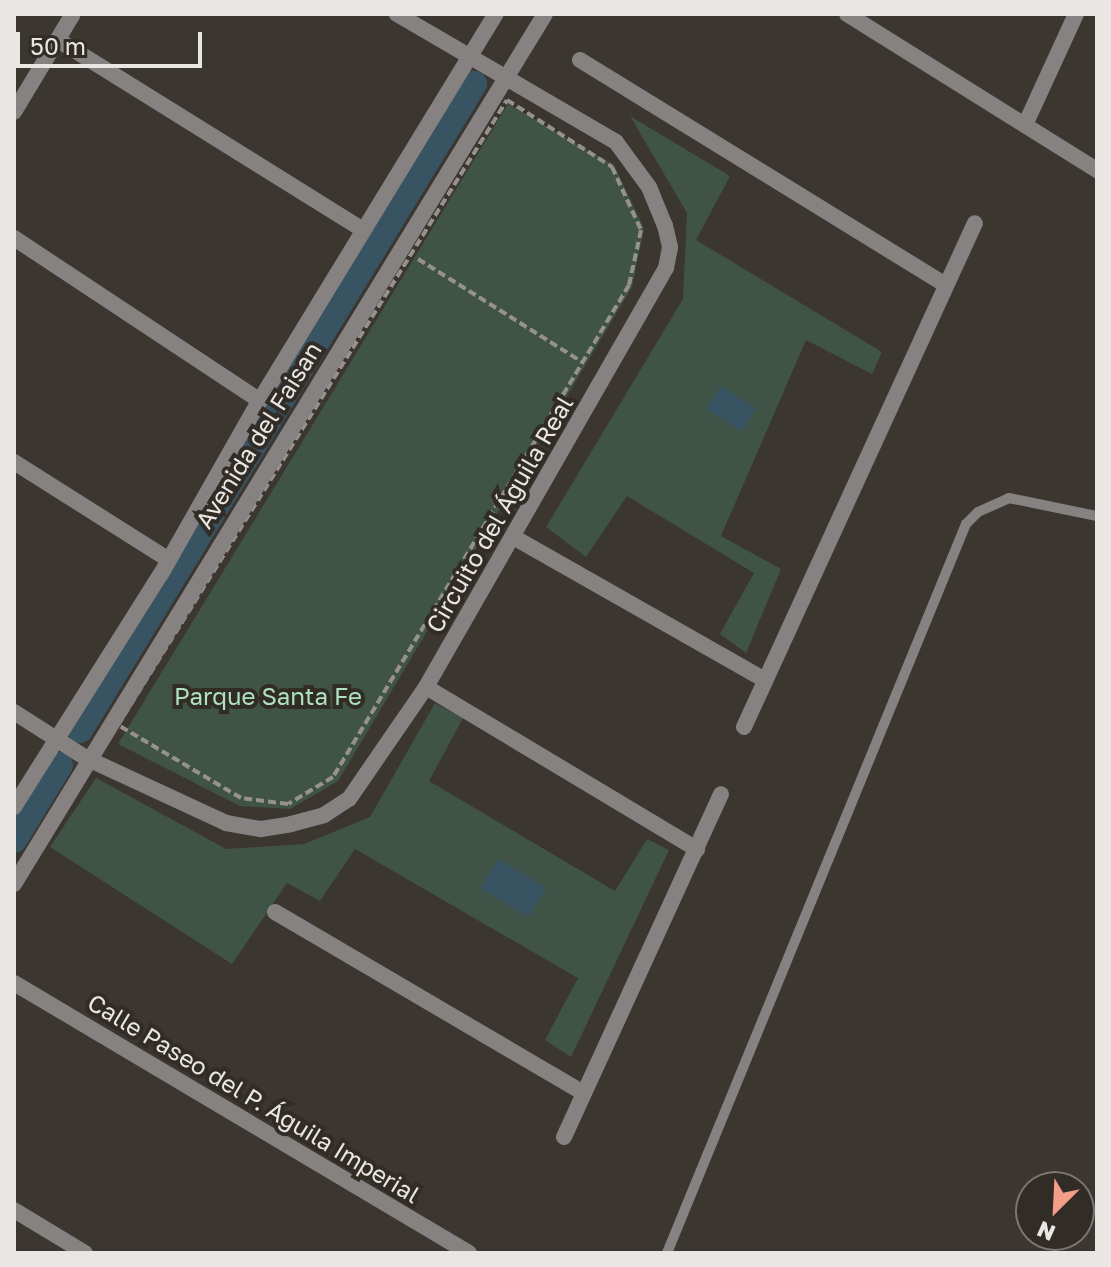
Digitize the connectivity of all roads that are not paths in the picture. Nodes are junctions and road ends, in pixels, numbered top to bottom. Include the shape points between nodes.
1 (73, 14) edge
2 (397, 14) edge
3 (496, 14) edge
4 (545, 14) edge
5 (847, 14) edge
6 (1076, 14) edge
7 (58, 40) junction
8 (469, 58) junction
9 (580, 60) dead end
10 (506, 79) junction
11 (14, 112) edge
12 (1025, 125) junction
13 (1097, 170) edge
14 (975, 223) dead end
15 (363, 230) junction
16 (14, 238) edge
17 (944, 284) junction
18 (260, 401) junction
19 (14, 462) edge
20 (1097, 516) edge
21 (515, 538) junction
22 (169, 560) junction
23 (765, 680) junction
24 (426, 687) junction
25 (14, 712) edge
26 (744, 727) dead end
27 (57, 739) junction
28 (86, 758) junction
29 (721, 794) dead end
30 (14, 807) edge
31 (697, 849) junction
32 (14, 884) edge
33 (275, 912) dead end
34 (14, 983) edge
35 (584, 1093) junction
36 (564, 1137) dead end
37 (14, 1210) edge
38 (85, 1253) edge
39 (469, 1253) edge
40 (667, 1253) edge

1 - 7 street
2 - 8 street, Circuito del Águila Real
3 - 8 street, Avenida del Faisan
4 - 10 street, Avenida del Faisan
5 - 12 street
6 - 12 street
7 - 11 street
7 - 15 street
8 - 10 street, Circuito del Águila Real
8 - 15 street, Avenida del Faisan
9 - 17 street
10 - 21 street, Circuito del Águila Real via 600,131 631,155 649,187 670,247 666,268
10 - 28 street, Avenida del Faisan
12 - 13 street
14 - 17 street
15 - 18 street, Avenida del Faisan
16 - 18 street
17 - 23 street
18 - 22 street, Avenida del Faisan
19 - 22 street
20 - 40 lane via 1009,498 978,512 966,524
21 - 23 street
21 - 24 street, Circuito del Águila Real
22 - 27 street, Avenida del Faisan
23 - 26 street
24 - 28 street, Circuito del Águila Real via 349,799 324,815 291,824 261,829 226,823
24 - 31 street
25 - 27 street, Circuito del Águila Real
27 - 28 street, Circuito del Águila Real
27 - 30 street, Avenida del Faisan
28 - 32 street, Avenida del Faisan
29 - 31 street
31 - 35 street
33 - 35 street
34 - 39 street, Calle Paseo del P. Águila Imperial
35 - 36 street
37 - 38 street

